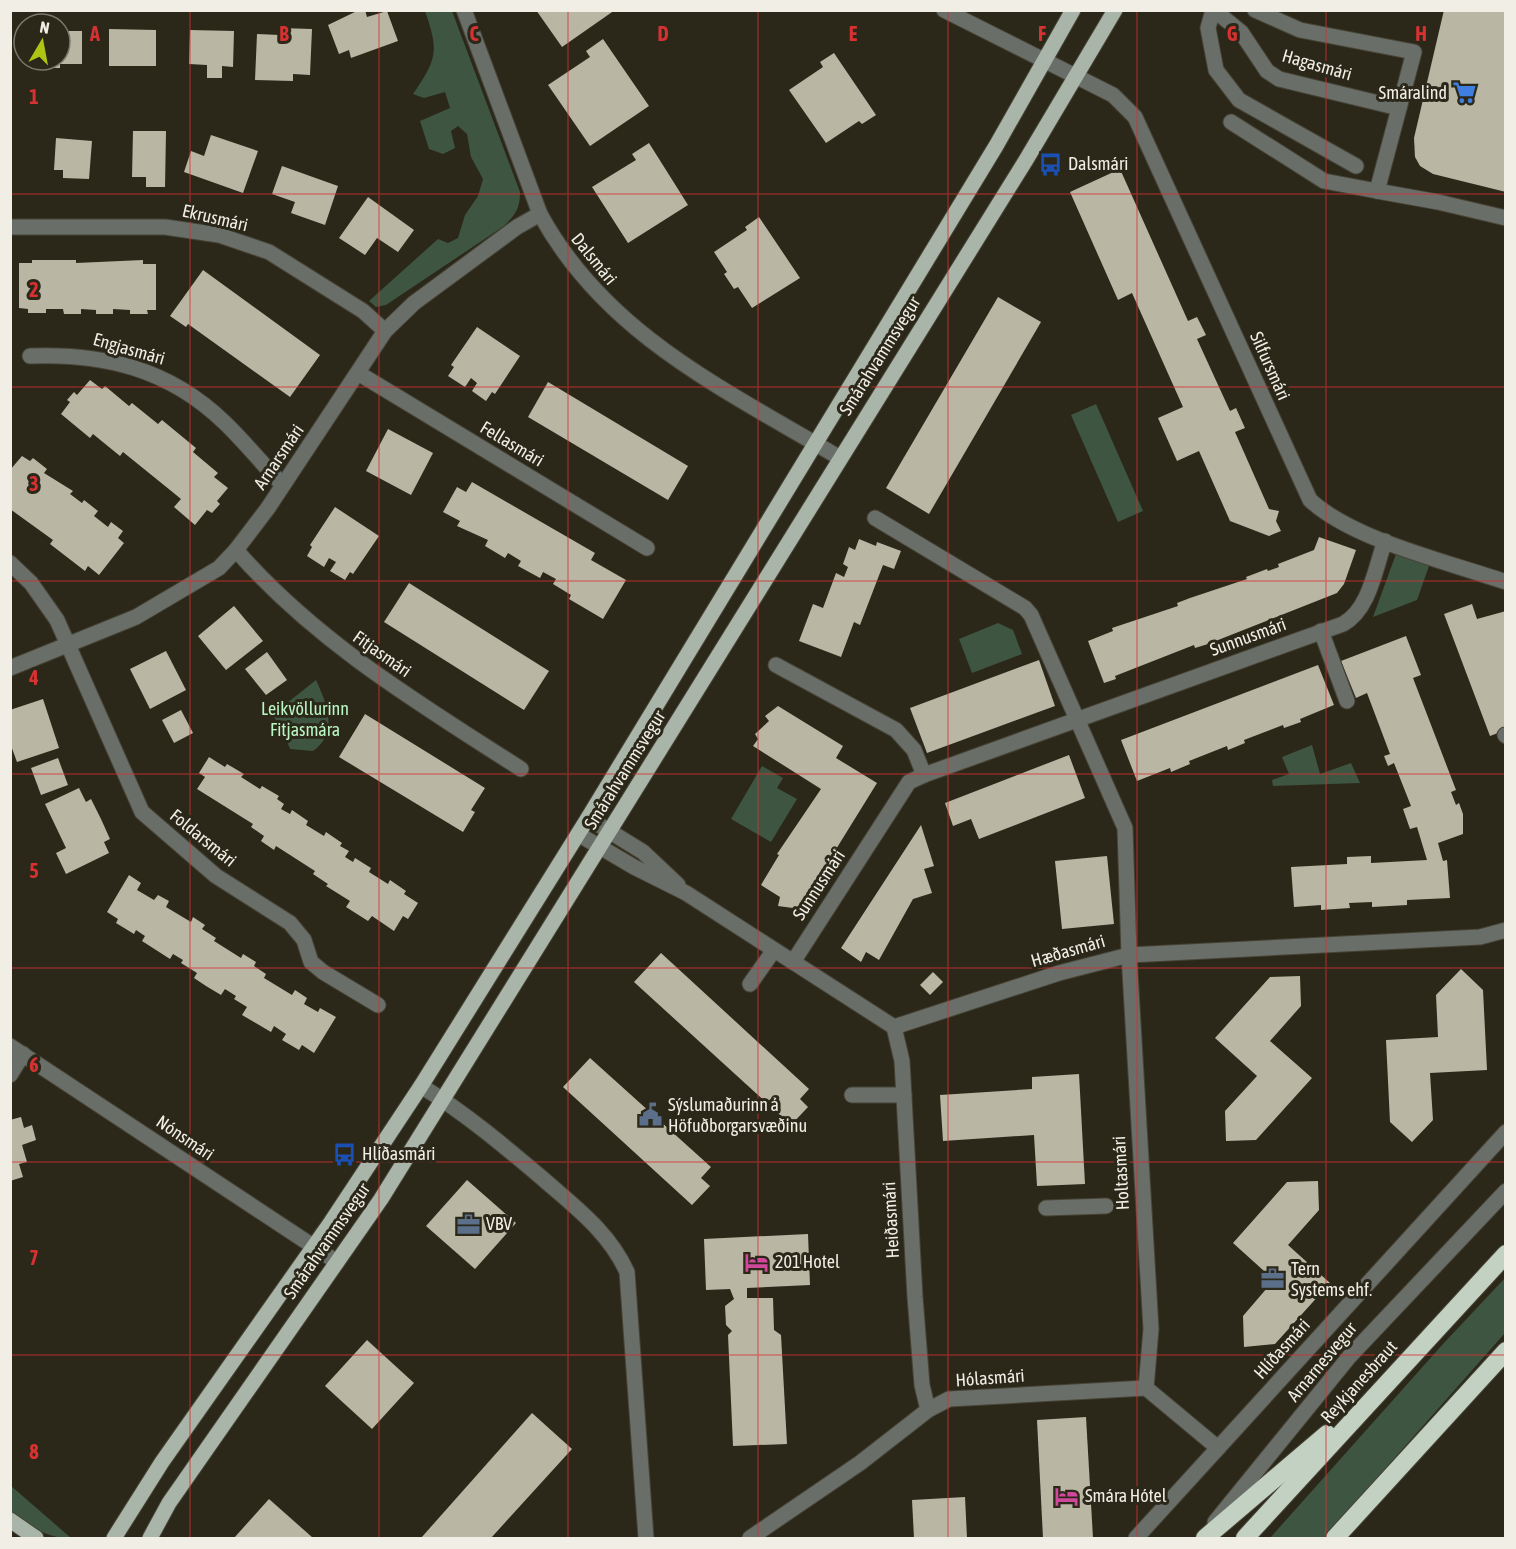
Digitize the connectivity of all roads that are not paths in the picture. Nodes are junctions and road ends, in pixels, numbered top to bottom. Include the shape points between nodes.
1 (464, 10) edge
2 (1073, 10) edge
3 (1115, 10) edge
4 (1213, 10) edge
5 (1255, 10) edge
6 (950, 12) edge
7 (1046, 61) junction
8 (1077, 77) junction
9 (1399, 108) junction
10 (1232, 122) dead end
11 (1356, 166) dead end
12 (1377, 191) junction
13 (540, 214) junction
14 (1506, 218) edge
15 (10, 227) edge
16 (385, 331) junction
17 (30, 356) dead end
18 (357, 373) junction
19 (815, 443) junction
20 (840, 458) junction
21 (283, 485) junction
22 (875, 518) dead end
23 (1385, 541) junction
24 (647, 548) dead end
25 (236, 550) junction
26 (10, 563) edge
27 (1506, 582) edge
28 (1321, 631) junction
29 (70, 645) junction
30 (776, 666) dead end
31 (10, 668) edge
32 (1347, 701) dead end
33 (1077, 719) junction
34 (521, 769) dead end
35 (924, 775) junction
36 (588, 818) junction
37 (609, 832) junction
38 (578, 834) junction
39 (600, 847) junction
40 (686, 893) junction
41 (1506, 930) edge
42 (774, 950) junction
43 (1129, 955) junction
44 (793, 962) junction
45 (750, 984) dead end
46 (378, 1005) dead end
47 (894, 1027) junction
48 (17, 1050) edge
49 (10, 1075) edge
50 (421, 1086) junction
51 (852, 1095) dead end
52 (904, 1095) junction
53 (443, 1100) junction
54 (1506, 1132) edge
55 (1506, 1191) edge
56 (1106, 1206) dead end
57 (1046, 1208) dead end
58 (314, 1247) junction
59 (1506, 1254) edge
60 (337, 1262) junction
61 (1506, 1351) edge
62 (1387, 1382) junction
63 (1146, 1388) junction
64 (928, 1410) junction
65 (1218, 1448) junction
66 (1400, 1465) junction
67 (10, 1520) edge
68 (36, 1539) edge
69 (114, 1539) edge
70 (150, 1539) edge
71 (646, 1539) edge
72 (750, 1539) edge
73 (1136, 1539) edge
74 (1203, 1539) edge
75 (1245, 1539) edge
76 (1335, 1539) edge
77 (1352, 1539) edge

1 - 13 street, Dalsmári
2 - 7 main road, Smárahvammsvegur
3 - 8 main road, Smárahvammsvegur
4 - 9 street, Hagasmári via 1241,32 1267,71 1280,79
4 - 11 street via 1208,28 1216,70 1239,100
5 - 9 street, Hagasmári via 1300,30 1414,52
6 - 7 street, Silfursmári
7 - 8 street, Silfursmári
7 - 19 main road, Smárahvammsvegur
8 - 20 main road, Smárahvammsvegur
8 - 23 street, Silfursmári via 1113,95 1126,106 1144,133 1310,500 1340,522
9 - 12 street, Hagasmári
10 - 12 street via 1324,181
12 - 14 street
13 - 16 street, Arnarsmári via 414,303
13 - 19 street, Dalsmári via 578,273 646,339
15 - 16 street, Ekrusmári via 165,227 219,235 269,252 363,311
16 - 18 street, Arnarsmári
17 - 21 street, Engjasmári via 73,354 105,360 164,380 224,421
18 - 21 street, Arnarsmári
18 - 24 street, Fellasmári
19 - 20 street, Dalsmári
19 - 36 main road, Smárahvammsvegur
20 - 37 main road, Smárahvammsvegur
21 - 25 street, Arnarsmári
22 - 33 street via 953,574 1025,608
23 - 27 street, Silfursmári
23 - 28 street, Sunnusmári via 1358,611 1348,621
25 - 29 street, Arnarsmári via 219,568 191,587 136,618
25 - 34 street, Fitjasmári via 255,573 343,651
26 - 29 street, Foldarsmári via 31,583
28 - 32 street
28 - 33 street, Sunnusmári
29 - 31 street, Arnarsmári
29 - 46 street, Foldarsmári via 142,812 216,876 290,923 304,940 311,962 323,972
30 - 35 street via 896,730 914,750
33 - 35 street, Sunnusmári
33 - 43 street via 1125,828
35 - 44 street, Sunnusmári via 909,782
36 - 37 street
36 - 38 main road, Smárahvammsvegur
37 - 39 main road, Smárahvammsvegur
37 - 40 street via 643,852
38 - 39 street
38 - 50 main road, Smárahvammsvegur
39 - 40 street
39 - 53 main road, Smárahvammsvegur
40 - 42 street
41 - 43 street, Hæðasmári via 1480,937
42 - 44 street
42 - 45 street
43 - 47 street, Hæðasmári
43 - 63 street, Holtasmári via 1150,1329
44 - 47 street
47 - 52 street, Heiðasmári
48 - 49 street
48 - 58 street, Nónsmári
50 - 53 street
50 - 58 main road, Smárahvammsvegur
51 - 52 street
52 - 64 street, Heiðasmári via 916,1319
53 - 60 main road, Smárahvammsvegur
53 - 71 street via 486,1130 585,1215 619,1253 627,1272
54 - 65 street, Hlíðasmári
55 - 74 street, Arnarnesvegur via 1349,1357
56 - 57 street
58 - 60 street, Nónsmári
58 - 69 main road, Smárahvammsvegur via 162,1462
59 - 62 highway, Reykjanesbraut
60 - 70 main road, Smárahvammsvegur via 169,1503
61 - 66 highway
62 - 74 highway
62 - 75 highway, Reykjanesbraut
63 - 64 street, Hólasmári via 949,1399
63 - 65 street
64 - 72 street, Hólasmári via 860,1463
65 - 73 street, Hlíðasmári
66 - 76 highway
66 - 77 highway
67 - 68 main road

